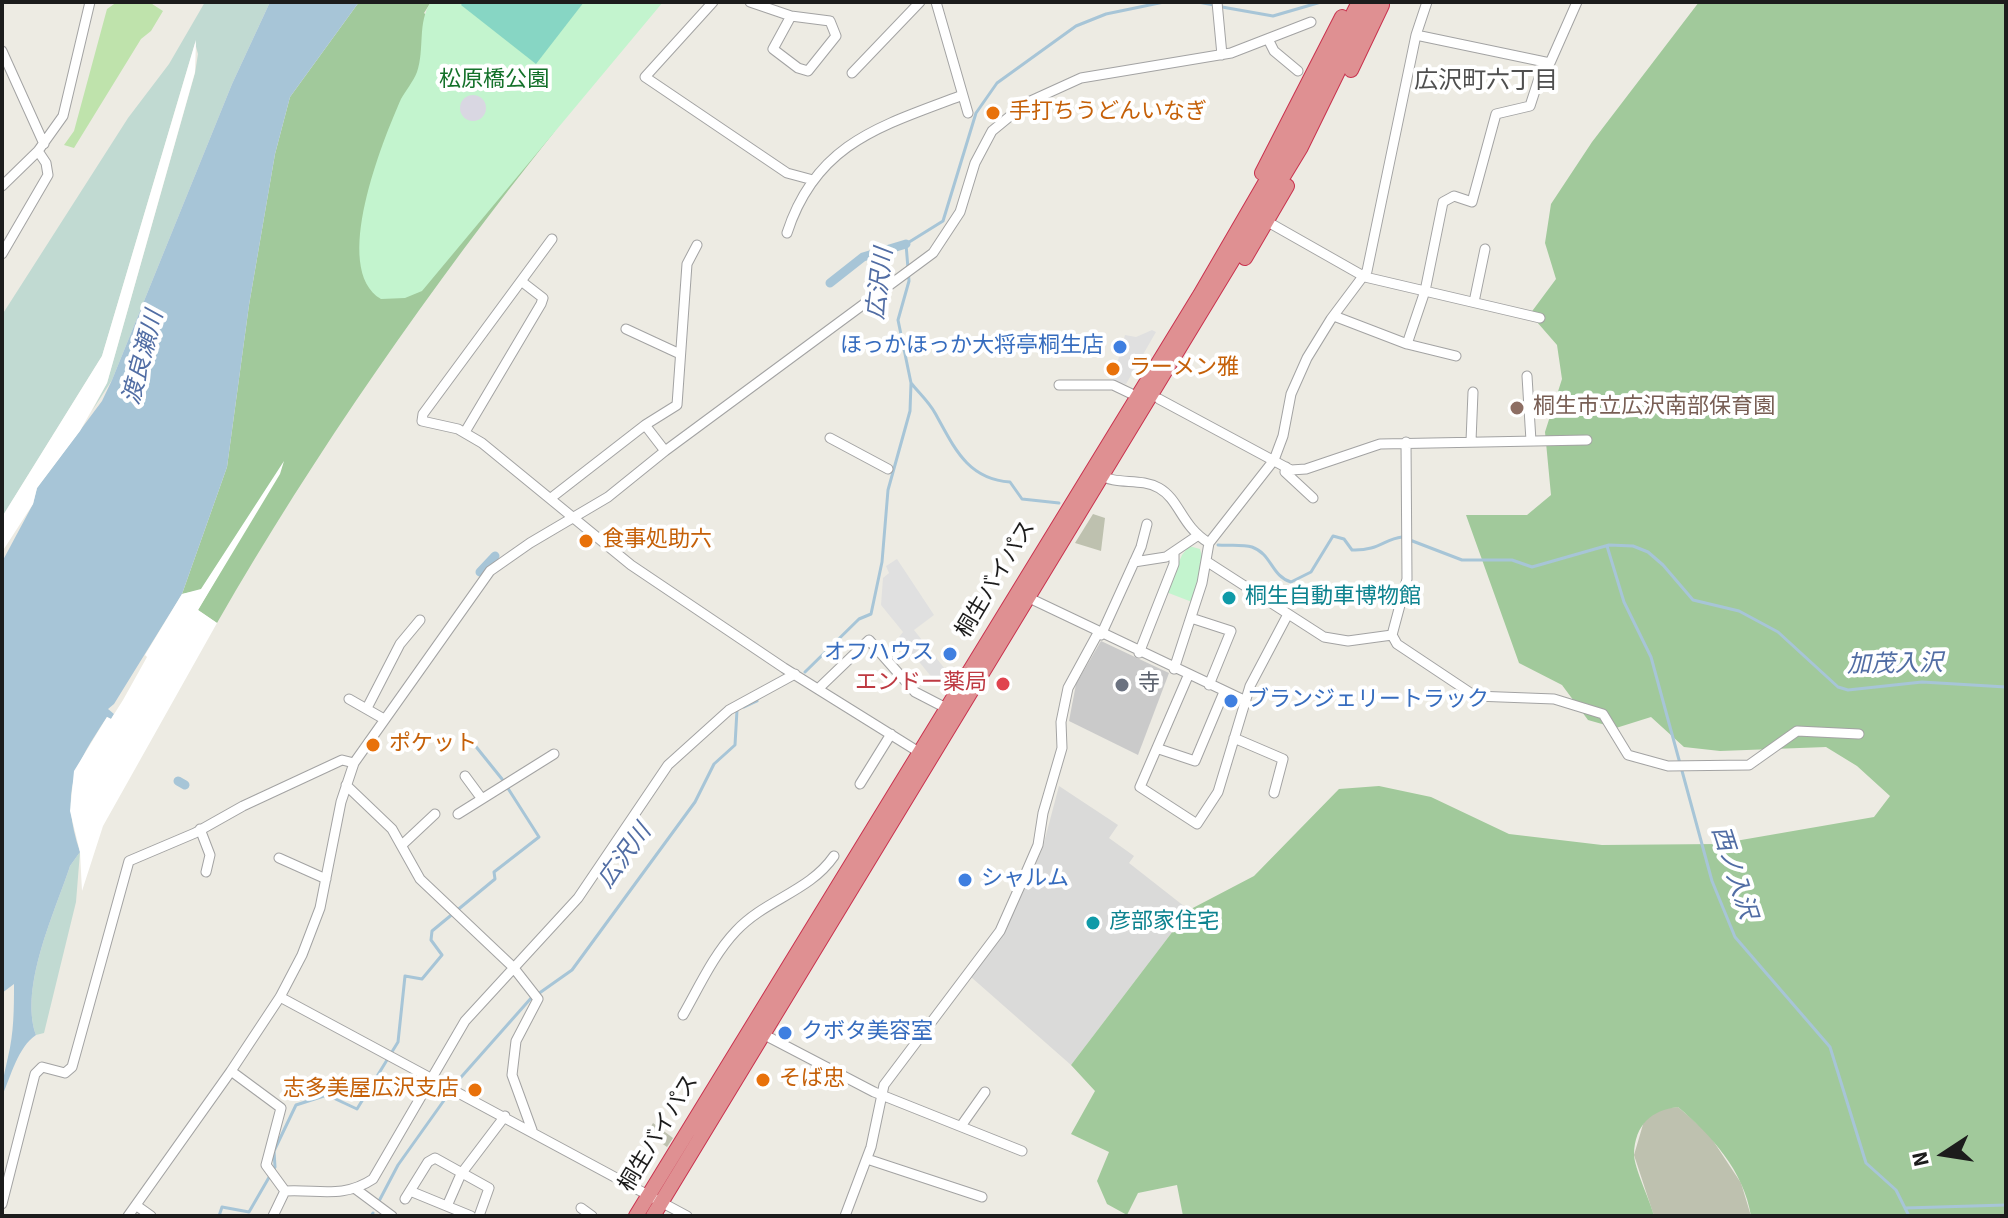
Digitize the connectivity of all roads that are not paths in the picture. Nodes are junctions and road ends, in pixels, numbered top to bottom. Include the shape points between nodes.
1 (90, 2) edge
2 (713, 2) edge
3 (750, 2) edge
4 (920, 2) edge
5 (936, 2) edge
6 (1349, 2) edge
7 (1359, 2) edge
8 (1427, 2) edge
9 (1577, 2) edge
10 (1377, 4) edge
11 (1216, 6) edge
12 (791, 16) junction
13 (1311, 22) dead end
14 (1416, 35) junction
15 (1268, 39) junction
16 (2, 51) edge
17 (1222, 55) junction
18 (1544, 63) junction
19 (1298, 71) dead end
20 (852, 73) dead end
21 (960, 96) junction
22 (968, 113) dead end
23 (1296, 144) junction
24 (41, 148) junction
25 (813, 180) junction
26 (2, 186) edge
27 (1268, 222) junction
28 (787, 233) dead end
29 (552, 239) dead end
30 (697, 245) dead end
31 (1485, 249) dead end
32 (2, 254) edge
33 (1365, 277) junction
34 (521, 281) junction
35 (1425, 291) junction
36 (1474, 302) junction
37 (1334, 316) junction
38 (1540, 318) dead end
39 (626, 329) dead end
40 (1407, 344) junction
41 (680, 354) junction
42 (1456, 356) dead end
43 (1527, 376) dead end
44 (1059, 385) dead end
45 (1473, 392) dead end
46 (1136, 396) junction
47 (1159, 399) junction
48 (645, 425) junction
49 (465, 432) junction
50 (830, 438) dead end
51 (1587, 440) dead end
52 (1471, 441) junction
53 (1531, 441) junction
54 (1406, 442) junction
55 (665, 451) junction
56 (1274, 460) junction
57 (1286, 467) junction
58 (888, 469) dead end
59 (1098, 479) junction
60 (551, 498) junction
61 (1313, 498) dead end
62 (574, 518) junction
63 (1147, 524) dead end
64 (1197, 536) junction
65 (1209, 543) junction
66 (1174, 553) junction
67 (1206, 561) junction
68 (1134, 562) junction
69 (1023, 595) junction
70 (1287, 616) junction
71 (1191, 618) junction
72 (420, 620) dead end
73 (1100, 634) junction
74 (1392, 635) junction
75 (1139, 653) junction
76 (1174, 669) junction
77 (795, 674) junction
78 (1188, 676) junction
79 (1209, 685) junction
80 (818, 689) junction
81 (1224, 692) junction
82 (349, 699) dead end
83 (1246, 701) junction
84 (367, 708) junction
85 (946, 708) junction
86 (384, 719) junction
87 (891, 734) junction
88 (1859, 734) dead end
89 (1234, 738) junction
90 (1159, 749) junction
91 (554, 754) dead end
92 (926, 756) junction
93 (354, 763) junction
94 (465, 776) dead end
95 (860, 784) dead end
96 (346, 785) junction
97 (1274, 793) dead end
98 (482, 799) junction
99 (435, 814) dead end
100 (458, 814) dead end
101 (200, 829) junction
102 (403, 844) junction
103 (279, 858) dead end
104 (849, 866) junction
105 (206, 872) dead end
106 (326, 879) junction
107 (513, 967) junction
108 (280, 997) junction
109 (683, 1015) dead end
110 (757, 1031) junction
111 (231, 1071) junction
112 (431, 1077) junction
113 (985, 1092) dead end
114 (881, 1094) junction
115 (505, 1116) junction
116 (961, 1126) junction
117 (532, 1130) junction
118 (1022, 1151) dead end
119 (867, 1159) junction
120 (461, 1174) junction
121 (357, 1190) junction
122 (285, 1191) junction
123 (982, 1197) dead end
124 (656, 1198) junction
125 (2, 1204) edge
126 (137, 1206) junction
127 (447, 1206) junction
128 (581, 1208) dead end
129 (378, 1212) edge
130 (128, 1216) edge
131 (151, 1216) edge
132 (273, 1216) edge
133 (392, 1216) edge
134 (471, 1216) edge
135 (479, 1216) edge
136 (592, 1216) edge
137 (636, 1216) edge
138 (653, 1216) edge
139 (687, 1216) edge
140 (845, 1216) edge

1 - 24 street via 63,116
2 - 25 street via 645,77 787,173
3 - 12 street
4 - 20 street
5 - 21 street
6 - 46 highway via 1254,189 1144,372
7 - 23 highway, 桐生バイパス
8 - 14 street
9 - 18 street via 1552,59
10 - 23 highway, 桐生バイパス
10 - 27 highway via 1374,27
11 - 17 street
12 - 12 street via 833,24 836,36 808,71 773,49
13 - 15 street
14 - 18 street
14 - 33 street
15 - 17 street
15 - 19 street
16 - 24 street
17 - 55 street via 1081,78 1005,118 983,147 960,212 933,253
18 - 35 street via 1530,106 1496,114 1472,202 1454,196 1443,202
21 - 22 street
21 - 25 street via 853,140
23 - 46 highway, 桐生バイパス
23 - 59 highway, 桐生バイパス
24 - 26 street
24 - 32 street via 48,175
25 - 28 street
27 - 33 street
27 - 47 highway
29 - 34 street
30 - 41 street via 687,264
31 - 36 street
33 - 35 street
33 - 37 street
34 - 49 street via 543,298
34 - 49 street via 423,414 422,421
35 - 36 street
35 - 40 street
36 - 38 street
37 - 40 street
37 - 56 street via 1294,387
39 - 41 street
40 - 42 street
41 - 48 street via 677,405
43 - 53 street
44 - 46 street via 1113,385
45 - 52 street
46 - 59 highway, 桐生バイパス
47 - 56 street
47 - 59 highway
48 - 55 street
48 - 60 street
49 - 60 street
50 - 58 street
51 - 53 street
52 - 53 street
52 - 54 street
54 - 57 street via 1372,446 1306,469
54 - 74 street via 1406,589
55 - 62 street
56 - 57 street
56 - 65 street
57 - 61 street via 1285,472
59 - 64 street via 1163,491
59 - 69 highway, 桐生バイパス
59 - 69 highway, 桐生バイパス
60 - 62 street
62 - 77 street via 631,565
62 - 86 street via 490,571
63 - 68 street
64 - 65 street
64 - 66 street
65 - 67 street
66 - 68 street
66 - 75 street
67 - 70 street
67 - 71 street
68 - 73 street
69 - 73 street
69 - 85 highway, 桐生バイパス
69 - 92 highway, 桐生バイパス
70 - 74 street via 1339,641
70 - 83 street
71 - 76 street
71 - 79 street via 1231,631
72 - 84 street via 400,644
73 - 75 street
73 - 114 street via 1068,688 1062,748 1038,845 1000,931 894,1069
74 - 88 street via 1397,644 1475,696 1554,699 1603,714 1628,755 1645,762 1732,768 1758,762 1797,731
75 - 76 street
76 - 78 street
77 - 80 street
77 - 107 street via 729,710 676,756 578,898
78 - 79 street
78 - 90 street
79 - 81 street
80 - 85 street via 869,640 915,692
80 - 87 street
81 - 83 street
81 - 90 street via 1195,761
82 - 84 street
83 - 89 street
84 - 86 street
85 - 92 highway, 桐生バイパス
86 - 93 street
87 - 92 street
87 - 95 street
89 - 90 street via 1218,792 1197,824 1140,787
89 - 97 street via 1283,759
91 - 98 street
92 - 104 highway, 桐生バイパス
92 - 110 highway, 桐生バイパス
93 - 96 street
93 - 101 street via 342,760
94 - 98 street
96 - 102 street
96 - 106 street
98 - 100 street
99 - 102 street
101 - 105 street via 210,855
101 - 125 street via 126,865 72,1067 65,1073 42,1067 35,1074
102 - 107 street via 420,879
103 - 106 street
104 - 109 street via 831,853 815,880 736,931
104 - 110 highway, 桐生バイパス
106 - 108 street via 311,935
107 - 112 street via 465,1021
107 - 117 street via 538,999 516,1041 512,1075
108 - 111 street
108 - 112 street
110 - 114 street
110 - 124 highway, 桐生バイパス
111 - 122 street via 281,1108 266,1165
111 - 126 street
112 - 115 street
112 - 121 street via 373,1179
113 - 116 street
114 - 116 street
114 - 119 street
115 - 117 street
115 - 120 street
116 - 118 street
117 - 124 street
119 - 123 street
119 - 140 street
120 - 127 street
120 - 127 street via 433,1157 408,1195
120 - 135 street via 489,1188
121 - 122 street
121 - 129 street
122 - 132 street
124 - 137 highway, 桐生バイパス
124 - 138 highway, 桐生バイパス
124 - 139 street
126 - 130 street
126 - 131 street
127 - 134 street
128 - 136 street
129 - 133 street

